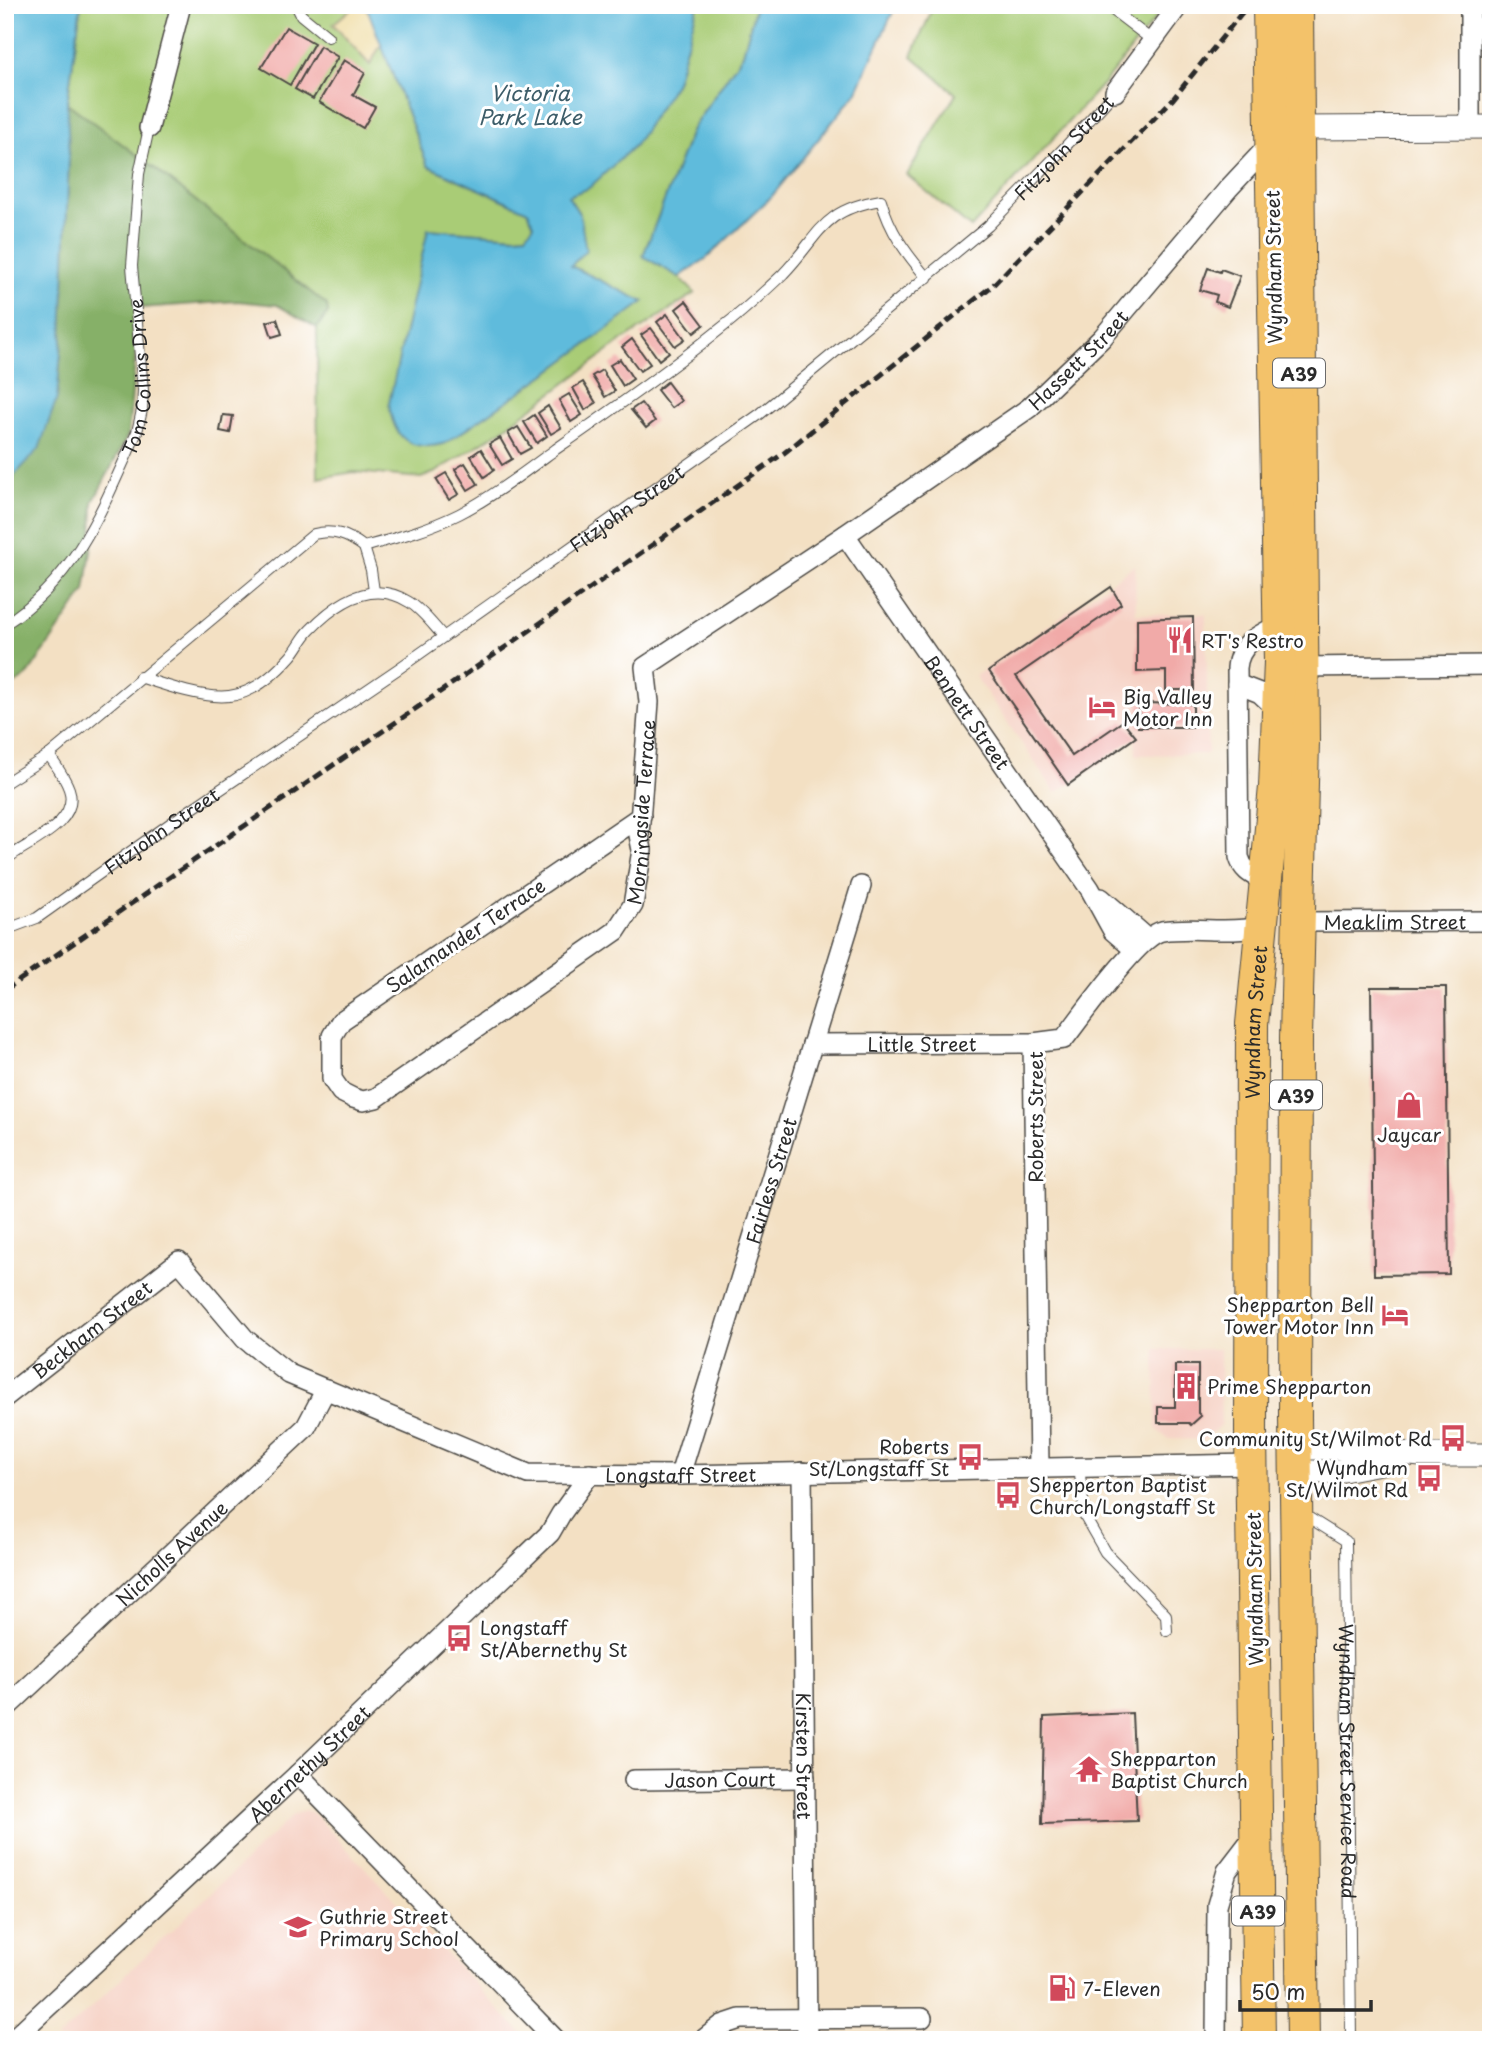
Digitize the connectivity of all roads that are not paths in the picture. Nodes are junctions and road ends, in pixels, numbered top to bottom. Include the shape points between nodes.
1 (181, 5) edge
2 (296, 5) edge
3 (1106, 5) edge
4 (1179, 5) edge
5 (1269, 5) edge
6 (1297, 5) edge
7 (1470, 5) edge
8 (1117, 9) edge
9 (328, 37) dead end
10 (1153, 41) junction
11 (1115, 92) joint
12 (1480, 127) edge
13 (149, 128) joint
14 (1284, 136) junction
15 (927, 278) junction
16 (845, 535) junction
17 (364, 547) junction
18 (374, 592) junction
19 (5, 624) edge
20 (1279, 625) junction
21 (443, 636) junction
22 (1491, 665) edge
23 (1301, 667) junction
24 (140, 677) junction
25 (1237, 684) junction
26 (1278, 710) junction
27 (49, 755) junction
28 (5, 783) edge
29 (640, 816) junction
30 (5, 857) edge
31 (1266, 882) junction
32 (861, 886) dead end
33 (1491, 921) edge
34 (1298, 922) junction
35 (1260, 927) junction
36 (5, 930) edge
37 (1141, 944) junction
38 (1033, 1042) junction
39 (812, 1044) junction
40 (332, 1079) joint
41 (179, 1261) joint
42 (326, 1389) junction
43 (5, 1397) edge
44 (1491, 1455) edge
45 (1295, 1460) junction
46 (1252, 1464) junction
47 (1039, 1467) junction
48 (1079, 1467) junction
49 (802, 1472) junction
50 (590, 1474) junction
51 (680, 1475) junction
52 (1297, 1510) junction
53 (1167, 1631) dead end
54 (5, 1709) edge
55 (298, 1774) junction
56 (805, 1777) junction
57 (634, 1780) dead end
58 (1257, 1831) junction
59 (922, 2018) dead end
60 (807, 2019) junction
61 (12, 2040) edge
62 (556, 2040) edge
63 (703, 2040) edge
64 (807, 2040) edge
65 (1216, 2040) edge
66 (1259, 2040) edge
67 (1303, 2040) edge
68 (1351, 2040) edge

1 - 13 street, Tom Collins Drive
2 - 9 lane via 301,15
3 - 8 lane
4 - 10 street, Fitzjohn Street
5 - 14 highway, Wyndham Street / A39
6 - 14 highway, Wyndham Street / A39
7 - 12 street
8 - 10 lane
10 - 11 street, Fitzjohn Street
11 - 15 lane, Fitzjohn Street via 988,226
12 - 14 street
13 - 19 lane, Tom Collins Drive via 139,174 132,266 143,390 136,432 77,555 43,597
14 - 16 street, Hassett Street via 1228,189 1102,338 1029,408
14 - 20 highway, Wyndham Street / A39
14 - 23 highway, Wyndham Street / A39
15 - 17 lane via 899,244 881,200 835,215 784,272 721,329 628,399 461,513
15 - 21 lane, Fitzjohn Street via 760,414
16 - 29 street, Morningside Terrace via 645,667 649,702
16 - 37 street, Bennett Street via 1090,888 1113,931
17 - 18 lane
17 - 24 lane via 329,530 314,534
18 - 21 lane via 408,601
18 - 24 lane via 359,594 333,608 284,663 248,691 212,695
20 - 25 street via 1256,636 1242,651
20 - 26 highway, Wyndham Street / A39
21 - 36 lane, Fitzjohn Street via 37,918
22 - 23 street
23 - 34 highway, Wyndham Street / A39
24 - 27 lane
25 - 26 street via 1260,693
25 - 31 street via 1240,857 1248,873
26 - 31 highway, Wyndham Street / A39
27 - 28 lane
27 - 30 lane via 69,790 68,812
29 - 40 street, Salamander Terrace via 341,1021 332,1035
29 - 40 street, Morningside Terrace via 642,850 633,905 616,931 376,1098 353,1098 341,1092
31 - 35 highway, Wyndham Street / A39
32 - 39 street, Fairless Street
33 - 34 street, Meaklim Street
34 - 35 highway
34 - 45 highway, Wyndham Street / A39
35 - 37 street via 1241,932 1167,931
35 - 46 highway, Wyndham Street / A39 via 1251,1024
37 - 38 street, Roberts Street via 1064,1039
38 - 39 street, Little Street
38 - 47 street, Roberts Street
39 - 51 street, Fairless Street
41 - 42 street, Longstaff Street via 245,1339 289,1374
41 - 43 street, Beckham Street
42 - 50 street, Longstaff Street via 528,1474
42 - 54 street, Nicholls Avenue via 306,1427
44 - 45 street via 1421,1455 1333,1472
45 - 46 highway
45 - 52 highway, Wyndham Street / A39
46 - 48 street, Longstaff Street
46 - 58 highway, Wyndham Street / A39
47 - 48 street, Longstaff Street
47 - 49 street, Longstaff Street
48 - 53 lane via 1085,1517 1105,1552 1166,1615
49 - 51 street, Longstaff Street
49 - 56 street, Kirsten Street
50 - 51 street, Longstaff Street
50 - 55 street, Abernethy Street via 550,1533
52 - 67 highway, Wyndham Street / A39
52 - 68 lane, Wyndham Street Service Road via 1346,1541
55 - 61 street, Abernethy Street
55 - 62 street
56 - 57 street, Jason Court
56 - 60 street, Kirsten Street
58 - 65 street via 1227,1871 1217,1905
58 - 66 highway, Wyndham Street / A39
59 - 60 street
60 - 63 street via 740,2019 722,2025
60 - 64 street, Kirsten Street

